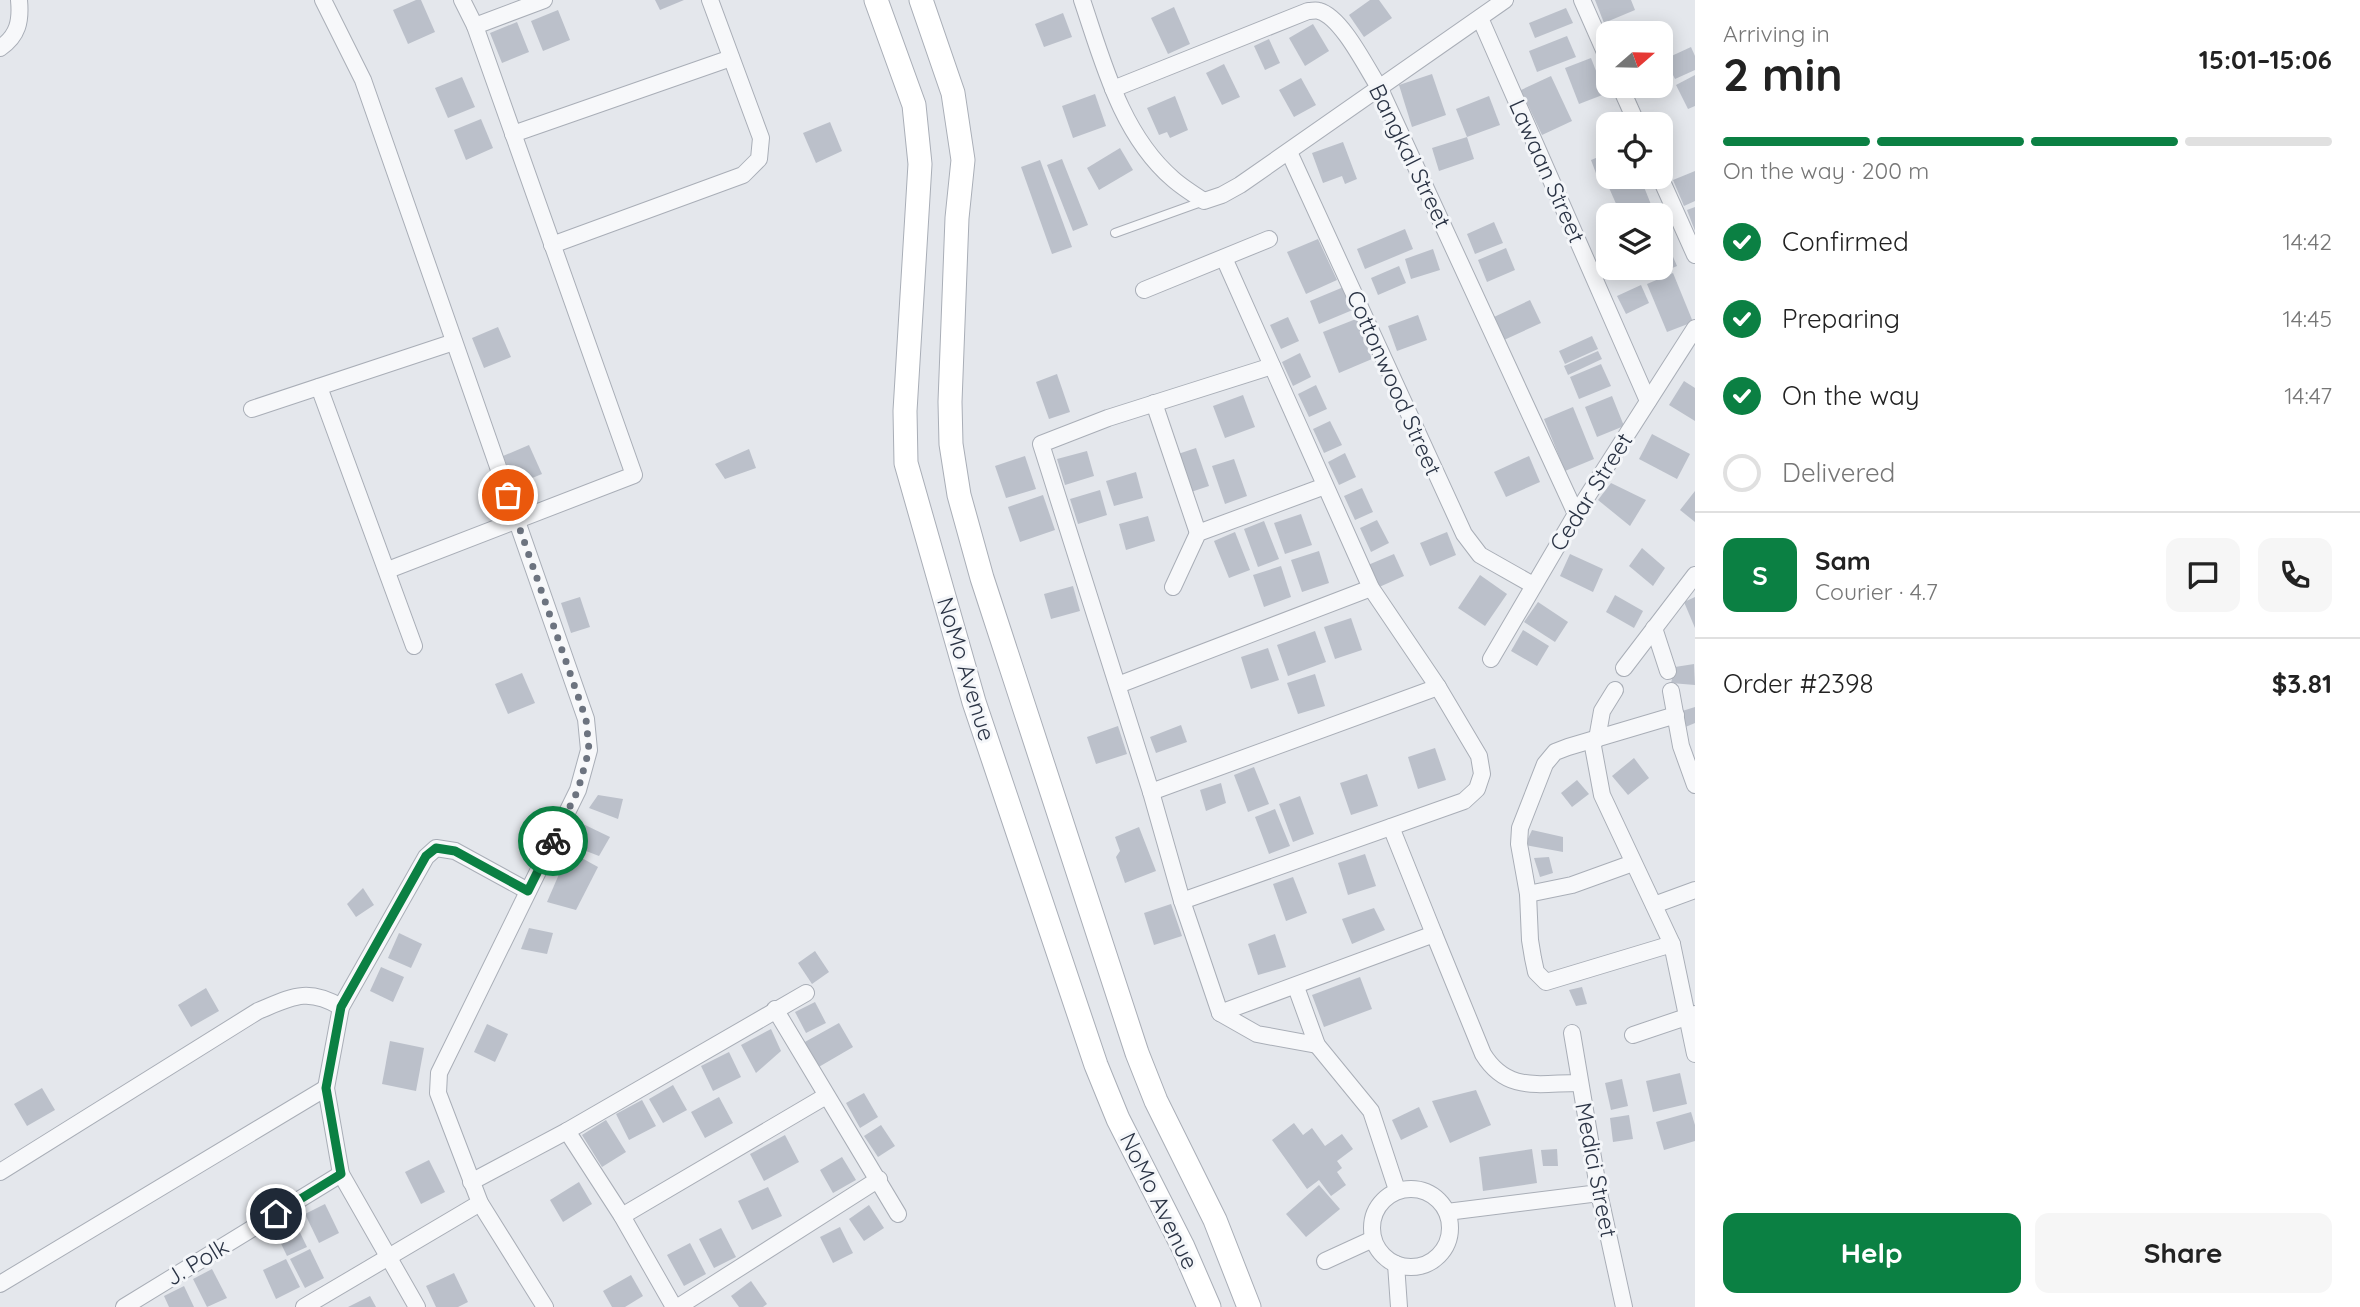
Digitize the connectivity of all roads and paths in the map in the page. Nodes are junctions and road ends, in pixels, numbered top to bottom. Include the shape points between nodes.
1 (19, 0) edge
2 (323, 0) edge
3 (463, 0) edge
4 (544, 0) edge
5 (710, 0) edge
6 (876, 0) edge
7 (921, 0) edge
8 (1082, 0) edge
9 (1505, 0) edge
10 (1583, 0) edge
11 (1480, 18) junction
12 (475, 26) junction
13 (1596, 31) edge
14 (0, 48) edge
15 (731, 58) junction
16 (1113, 89) junction
17 (1380, 89) junction
18 (513, 134) junction
19 (1289, 152) junction
20 (1665, 189) edge
21 (1204, 201) junction
22 (1115, 233) dead end
23 (1269, 239) dead end
24 (552, 245) junction
25 (1695, 256) edge
26 (1224, 258) junction
27 (1144, 290) dead end
28 (1695, 328) edge
29 (454, 342) junction
30 (1272, 366) junction
31 (319, 387) junction
32 (1648, 401) junction
33 (1154, 403) junction
34 (252, 409) dead end
35 (1325, 486) junction
36 (1576, 514) junction
37 (517, 521) junction
38 (1198, 533) junction
39 (387, 570) junction
40 (1695, 575) edge
41 (1533, 585) junction
42 (1173, 587) dead end
43 (1371, 588) junction
44 (1654, 628) junction
45 (415, 646) dead end
46 (1491, 659) dead end
47 (1624, 668) dead end
48 (1668, 671) dead end
49 (1118, 685) junction
50 (1438, 687) junction
51 (1615, 690) dead end
52 (1671, 691) dead end
53 (1676, 715) junction
54 (1595, 740) junction
55 (1695, 785) edge
56 (1151, 792) junction
57 (1391, 827) junction
58 (1633, 863) junction
59 (1695, 890) edge
60 (528, 891) junction
61 (1528, 894) junction
62 (1182, 901) junction
63 (1654, 905) junction
64 (1434, 934) junction
65 (1672, 944) junction
66 (1296, 987) junction
67 (806, 993) dead end
68 (341, 1007) junction
69 (775, 1009) junction
70 (1220, 1013) junction
71 (1692, 1015) edge
72 (1572, 1033) dead end
73 (1633, 1035) dead end
74 (1317, 1045) junction
75 (1695, 1054) edge
76 (1579, 1083) junction
77 (326, 1088) junction
78 (826, 1096) junction
79 (567, 1131) junction
80 (0, 1172) edge
81 (341, 1174) junction
82 (879, 1179) junction
83 (471, 1182) junction
84 (1396, 1190) junction
85 (1599, 1193) junction
86 (480, 1202) junction
87 (1447, 1212) junction
88 (898, 1214) dead end
89 (622, 1216) junction
90 (1373, 1239) junction
91 (387, 1257) junction
92 (1325, 1261) dead end
93 (1396, 1264) junction
94 (0, 1284) edge
95 (1247, 1300) edge
96 (1209, 1306) edge
97 (124, 1307) edge
98 (304, 1307) edge
99 (417, 1307) edge
100 (545, 1307) edge
101 (676, 1307) edge
102 (1398, 1307) edge
103 (1624, 1307) edge

1 - 14 street via 14,37
2 - 29 street via 363,80
3 - 12 street
4 - 12 street
5 - 15 street
6 - 96 main road, NoMo Avenue via 914,105 919,137 906,463 974,702 1096,1065
7 - 95 main road, NoMo Avenue via 953,93 962,160 950,401 959,495 986,592 1137,1053
8 - 16 street
9 - 11 street
10 - 13 street
11 - 17 street
11 - 32 street, Lawaan Street
12 - 18 street
15 - 18 street
15 - 24 street via 761,138 760,159 753,167 743,175
16 - 17 street, Bangkal Street via 1308,11 1320,11 1340,27
16 - 21 street via 1151,155 1171,178
17 - 19 street
17 - 36 street, Bangkal Street
18 - 24 street
19 - 21 street via 1240,185
19 - 41 street, Cottonwood Street via 1464,534 1480,555
20 - 25 street
21 - 22 lane
23 - 26 street
24 - 37 street via 634,475
26 - 27 street
26 - 30 street
28 - 32 street, Cedar Street
29 - 31 street
29 - 37 street
30 - 33 street
30 - 35 street
31 - 34 street
31 - 39 street
32 - 36 street, Cedar Street
33 - 38 street
33 - 49 street via 1041,444
35 - 38 street
35 - 43 street
36 - 41 street, Cedar Street
37 - 39 street
37 - 60 street via 586,719 589,750 578,790
38 - 42 street
39 - 45 street
40 - 44 street
41 - 46 street, Cedar Street
43 - 49 street
43 - 50 street
44 - 47 street
44 - 48 street
49 - 56 street
50 - 56 street
50 - 57 street via 1479,756 1482,774 1464,801
51 - 54 street via 1602,711
52 - 53 street
53 - 54 street
53 - 55 street
54 - 58 street via 1602,794
54 - 61 street via 1555,752 1545,764 1520,828
56 - 62 street
57 - 62 street
57 - 64 street
58 - 61 street via 1572,885
58 - 63 street
59 - 63 street
60 - 68 street via 455,851 436,848 426,856
60 - 83 street via 439,1073 438,1093
61 - 65 street via 1533,958 1536,972 1546,982
62 - 70 street
63 - 65 street
64 - 66 street
64 - 76 street via 1490,1065 1509,1081
65 - 71 street
66 - 70 street
66 - 74 street
67 - 69 street
68 - 77 street
68 - 80 street via 324,997 299,994 258,1011
69 - 78 street
69 - 79 street
70 - 74 street via 1257,1034
71 - 73 street
71 - 75 street
72 - 76 street, Medici Street
74 - 84 street via 1371,1111
76 - 85 street, Medici Street
77 - 81 street
77 - 94 street
78 - 82 street
78 - 89 street
79 - 83 street
79 - 89 street
81 - 91 street
81 - 97 street, J. Polk
82 - 88 street
82 - 101 street
83 - 86 street
84 - 87 street via 1432,1194
84 - 90 street via 1373,1215
85 - 87 street
85 - 103 street, Medici Street
86 - 91 street
86 - 100 street
87 - 93 street via 1448,1238 1434,1260 1422,1266
89 - 101 street
90 - 92 street
90 - 93 street via 1378,1250
91 - 98 street
91 - 99 street
93 - 102 street
95 - 96 main road

